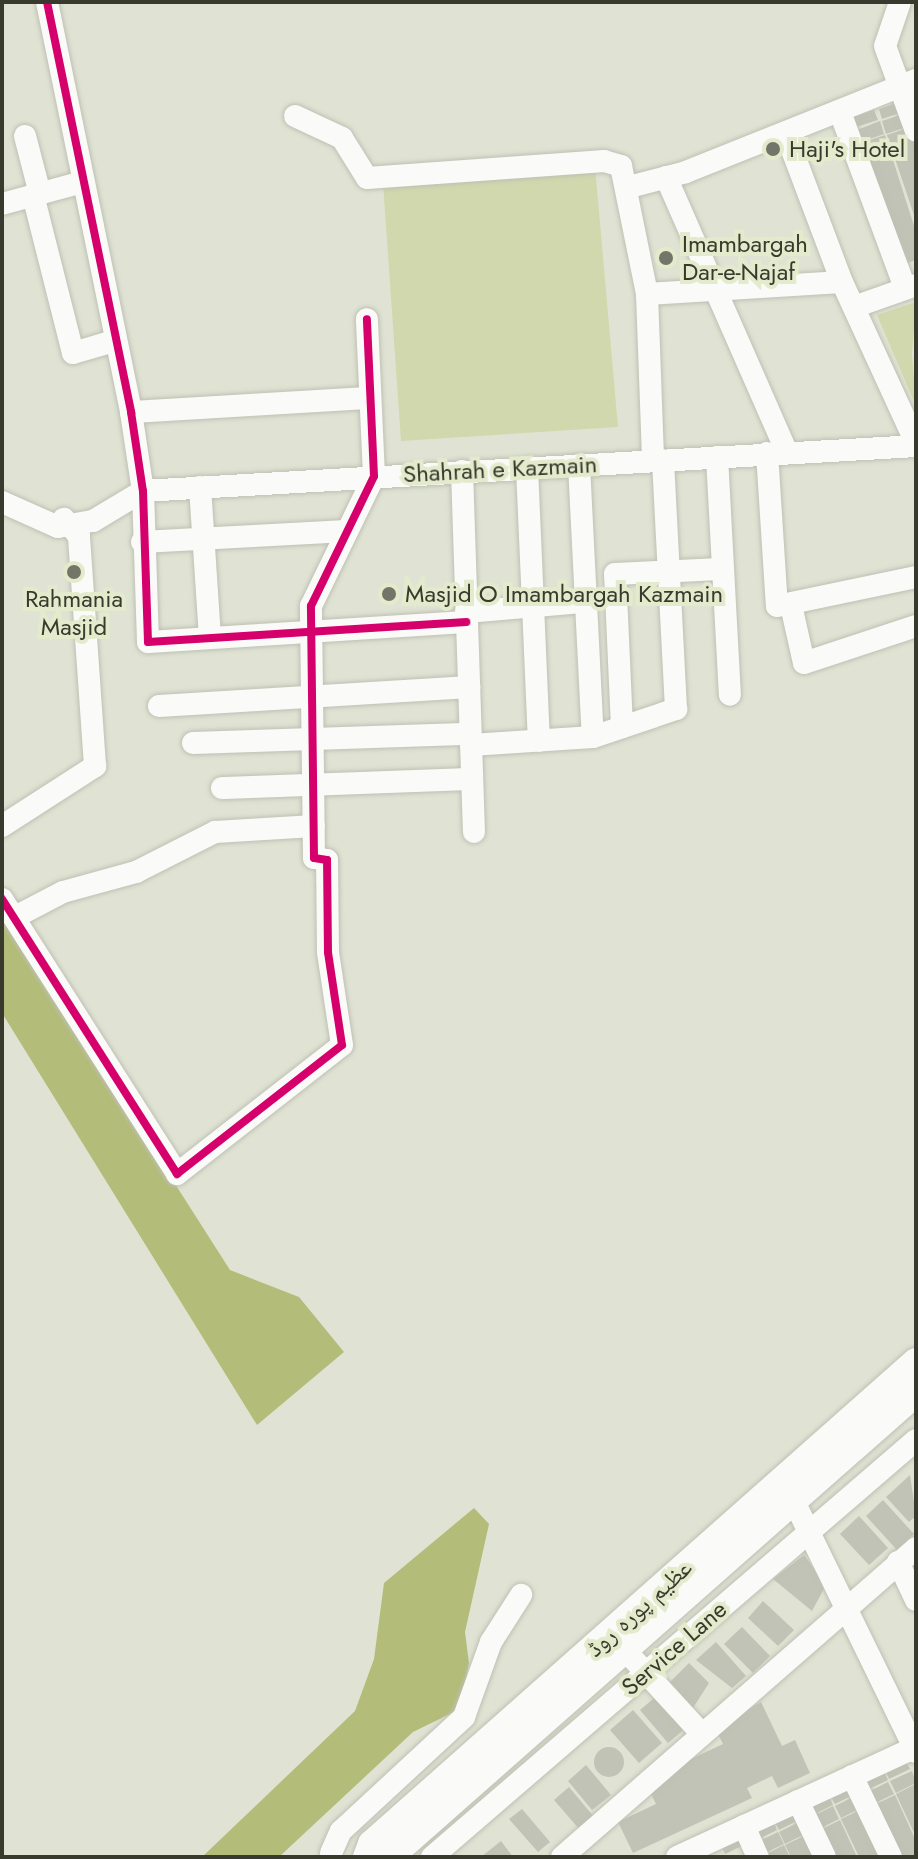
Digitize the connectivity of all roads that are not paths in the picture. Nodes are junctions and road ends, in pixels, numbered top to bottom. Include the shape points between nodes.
1 (47, 2) edge
2 (900, 2) edge
3 (908, 82) edge
4 (840, 112) junction
5 (295, 116) dead end
6 (916, 131) edge
7 (786, 134) junction
8 (25, 136) dead end
9 (666, 177) junction
10 (79, 183) junction
11 (629, 187) junction
12 (36, 194) junction
13 (2, 204) edge
14 (842, 282) junction
15 (910, 287) edge
16 (716, 290) junction
17 (647, 294) junction
18 (854, 307) junction
19 (367, 319) dead end
20 (114, 341) junction
21 (369, 398) junction
22 (131, 412) junction
23 (916, 444) edge
24 (777, 453) junction
25 (717, 457) junction
26 (658, 460) junction
27 (579, 465) junction
28 (527, 468) junction
29 (462, 471) junction
30 (374, 476) junction
31 (200, 487) junction
32 (2, 490) edge
33 (143, 491) junction
34 (2, 502) edge
35 (2, 519) edge
36 (66, 525) junction
37 (342, 531) junction
38 (204, 538) junction
39 (142, 542) junction
40 (720, 569) junction
41 (668, 571) junction
42 (916, 577) edge
43 (583, 602) junction
44 (791, 605) junction
45 (530, 607) junction
46 (466, 617) junction
47 (916, 626) edge
48 (313, 633) junction
49 (210, 637) junction
50 (469, 687) junction
51 (730, 695) dead end
52 (313, 699) junction
53 (159, 706) dead end
54 (622, 727) junction
55 (593, 737) junction
56 (313, 740) junction
57 (471, 740) junction
58 (539, 741) junction
59 (193, 743) dead end
60 (472, 779) junction
61 (314, 786) junction
62 (222, 788) dead end
63 (2, 826) edge
64 (314, 826) junction
65 (474, 832) dead end
66 (9, 908) edge
67 (916, 1362) edge
68 (916, 1392) edge
69 (916, 1440) edge
70 (788, 1490) junction
71 (810, 1531) junction
72 (907, 1555) edge
73 (521, 1595) dead end
74 (916, 1600) edge
75 (845, 1606) junction
76 (624, 1649) junction
77 (646, 1673) junction
78 (701, 1733) junction
79 (915, 1749) edge
80 (852, 1776) junction
81 (798, 1801) junction
82 (744, 1826) junction
83 (379, 1854) edge
84 (325, 1855) edge
85 (686, 1855) edge
86 (432, 1857) edge
87 (562, 1857) edge
88 (758, 1857) edge
89 (825, 1857) edge
90 (891, 1857) edge

1 - 10 street
2 - 3 street via 885,35
3 - 4 street
3 - 6 street
4 - 7 street
4 - 15 street
5 - 11 street via 342,138 363,177 604,161 621,166
7 - 9 street
7 - 14 street
8 - 12 street
9 - 11 street
9 - 16 street
10 - 12 street
10 - 20 street
11 - 17 street
12 - 13 street
12 - 20 street via 73,353
14 - 16 street
14 - 18 street
15 - 18 street
16 - 17 street
16 - 24 street
17 - 26 street
18 - 23 street
19 - 21 street
20 - 22 street
21 - 22 street
21 - 30 street
22 - 33 street
23 - 24 street, Shahrah e Kazmain
24 - 25 street, Shahrah e Kazmain
24 - 44 street via 777,606
25 - 26 street, Shahrah e Kazmain
25 - 40 street
26 - 27 street, Shahrah e Kazmain
26 - 41 street
27 - 28 street, Shahrah e Kazmain
27 - 43 street
28 - 29 street, Shahrah e Kazmain
28 - 45 street
29 - 30 street, Shahrah e Kazmain
29 - 46 street
30 - 31 street, Shahrah e Kazmain
30 - 37 street
31 - 33 street, Shahrah e Kazmain
31 - 38 street
32 - 36 street
33 - 36 street, Shahrah e Kazmain
33 - 39 street
34 - 36 street
35 - 36 street via 42,537
36 - 63 street via 90,626 95,766
37 - 38 street
37 - 48 street via 311,606
38 - 39 street
38 - 49 street
39 - 49 street via 148,642
40 - 41 street
40 - 51 street
41 - 54 street via 676,709
41 - 54 street via 615,574
42 - 44 street
43 - 45 street
43 - 55 street
44 - 47 street via 804,663
45 - 46 street
45 - 58 street
46 - 48 street
46 - 50 street
48 - 49 street
48 - 52 street
50 - 52 street
50 - 57 street
52 - 53 street
52 - 56 street
54 - 55 street
55 - 58 street
56 - 57 street
56 - 59 street
56 - 61 street
57 - 58 street
57 - 60 street
60 - 61 street
60 - 65 street
61 - 62 street
61 - 64 street
64 - 66 street via 215,832 136,872
64 - 66 street via 314,858 327,860 328,952 342,1045 181,1173 173,1172
67 - 70 main road, عظیم پورہ روڈ
68 - 70 main road, عظیم پورہ روڈ
69 - 71 street, Service Lane
70 - 71 street
70 - 76 main road, عظیم پورہ روڈ
70 - 83 main road, عظیم پورہ روڈ
71 - 75 street
71 - 77 street, Service Lane
72 - 74 street
72 - 75 street
73 - 84 street via 491,1642 464,1717 341,1831
75 - 78 street
75 - 79 street
76 - 77 street
76 - 83 main road, عظیم پورہ روڈ
77 - 78 street
77 - 86 street, Service Lane
78 - 87 street
79 - 80 street
80 - 81 street
80 - 90 street
81 - 82 street
81 - 89 street
82 - 85 street
82 - 88 street
83 - 84 street

